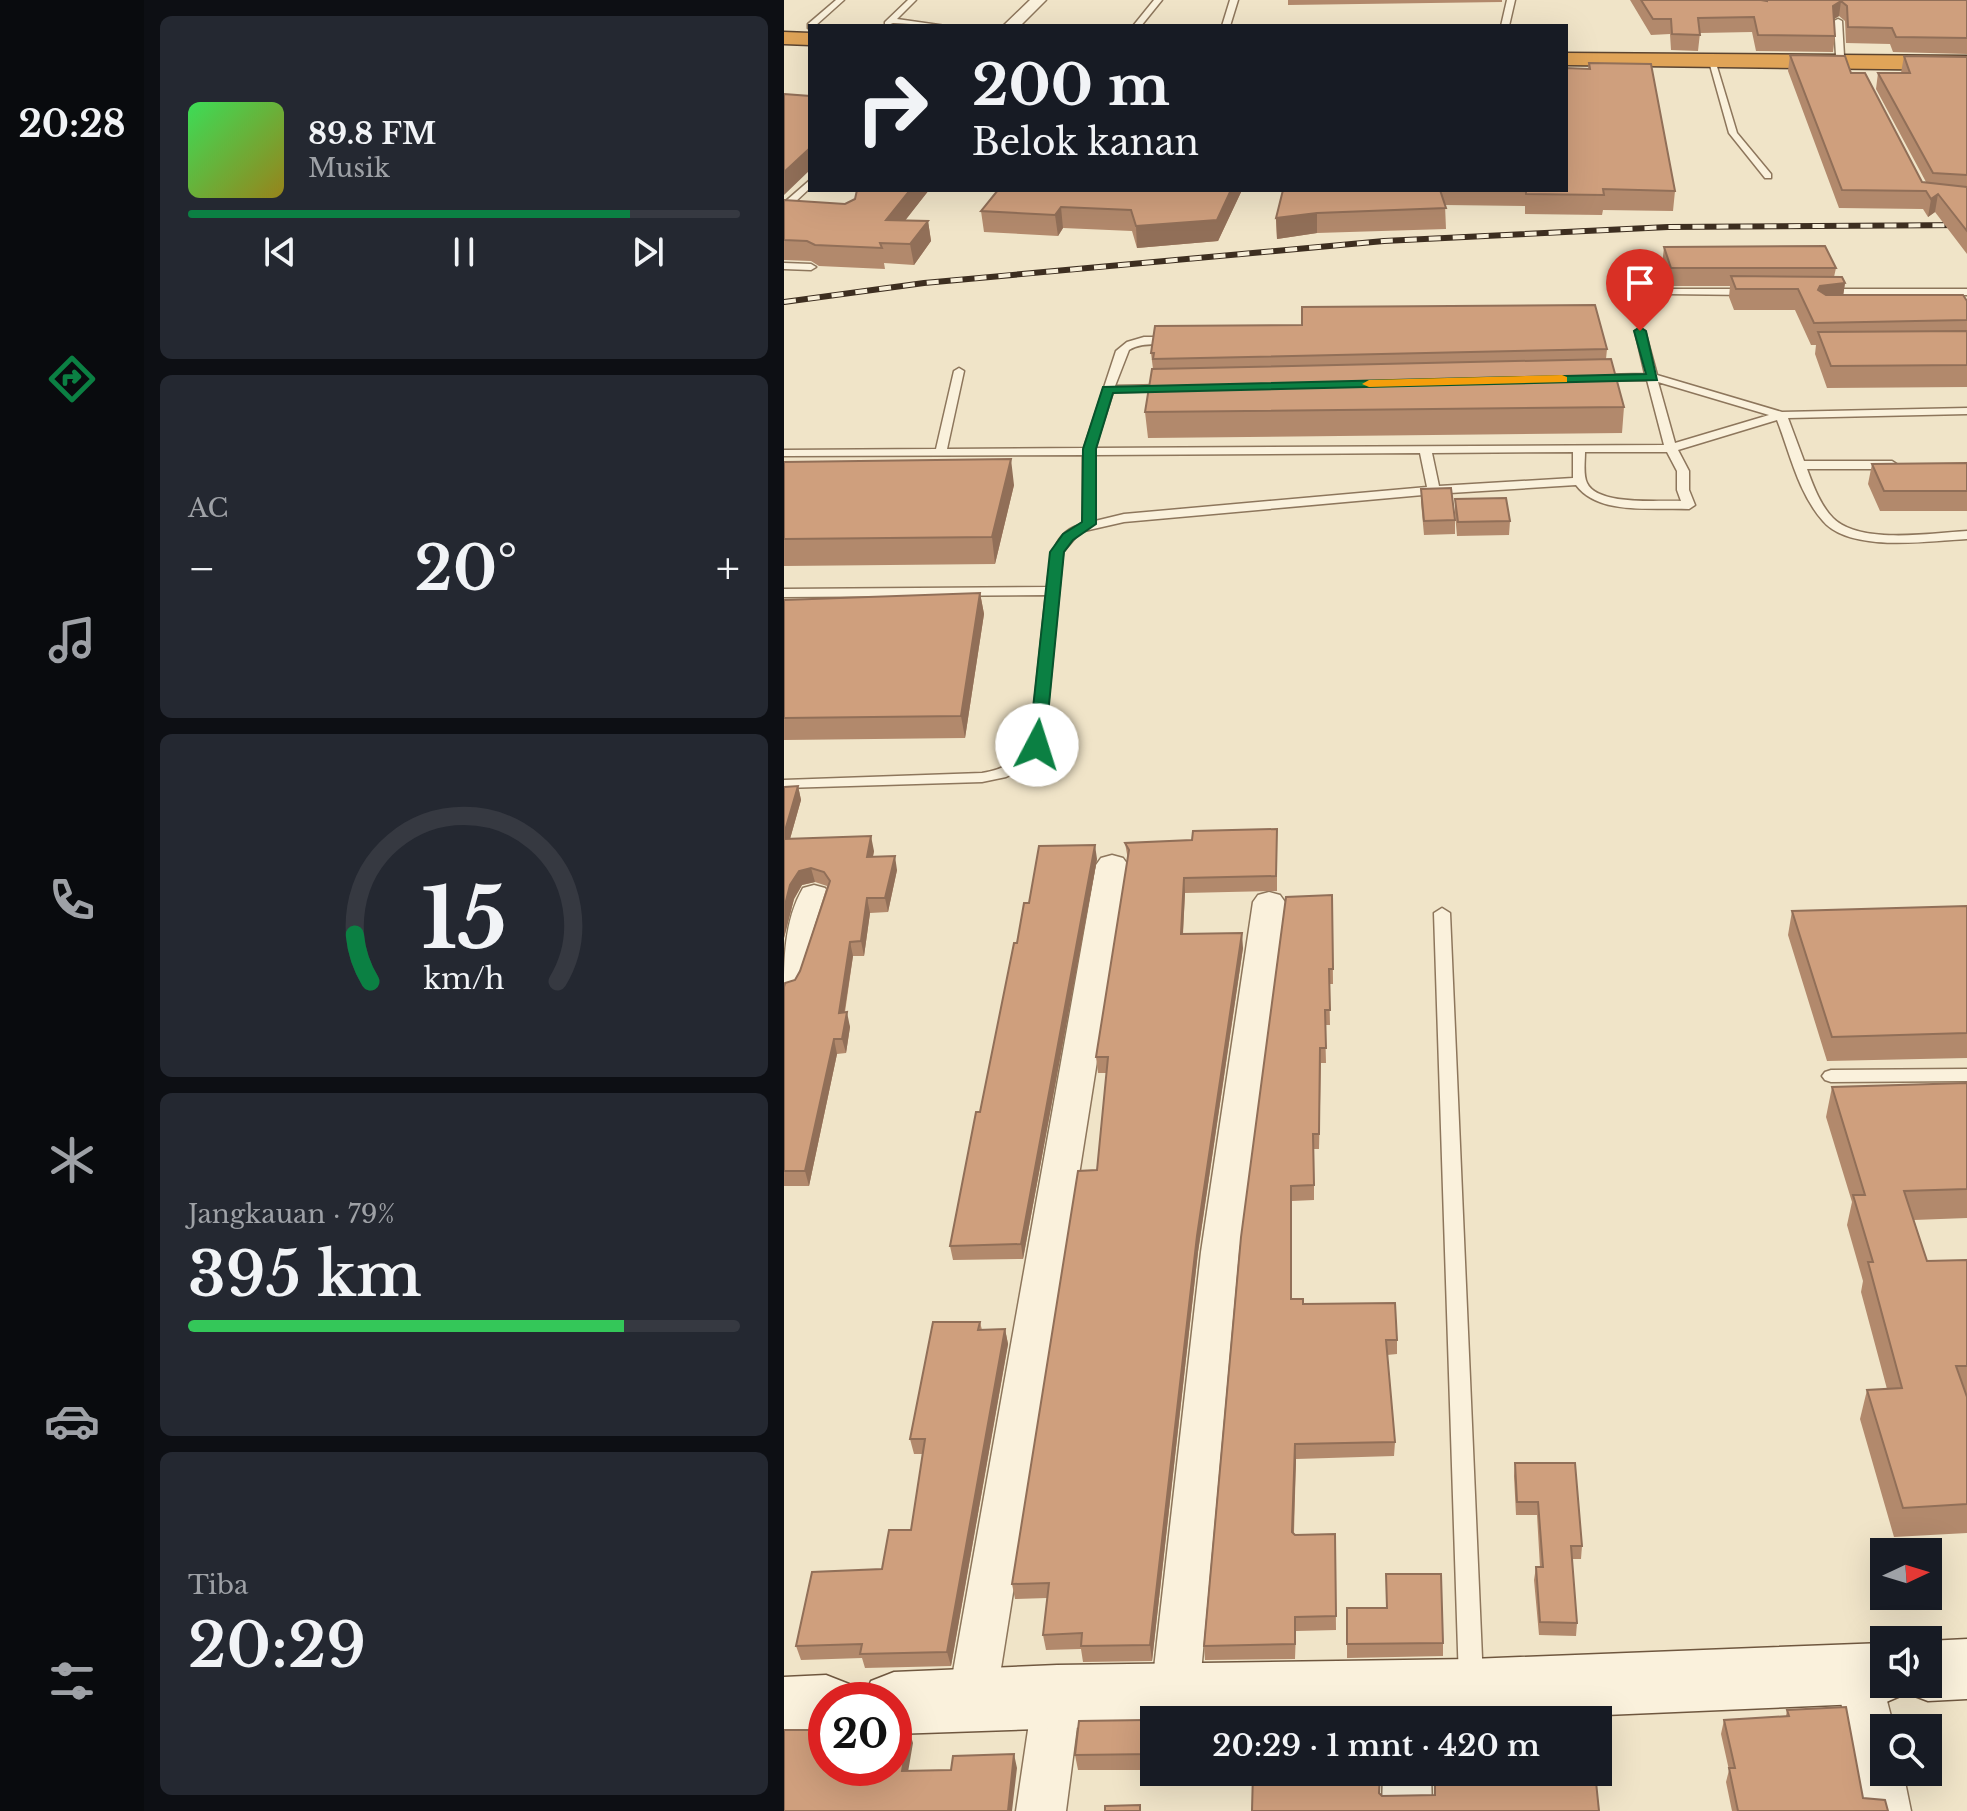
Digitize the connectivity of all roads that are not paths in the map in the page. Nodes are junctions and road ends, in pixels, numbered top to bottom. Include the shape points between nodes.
1 (840, 0) edge
2 (912, 0) edge
3 (1039, 0) edge
4 (1158, 0) edge
5 (1234, 0) edge
6 (1511, 0) edge
7 (1838, 21) edge
8 (812, 24) edge
9 (889, 24) edge
10 (1013, 24) edge
11 (1139, 24) edge
12 (1227, 24) edge
13 (1505, 24) edge
14 (1568, 56) edge
15 (1568, 56) edge
16 (1711, 60) junction
17 (1967, 60) edge
18 (1850, 62) junction
19 (1768, 176) dead end
20 (808, 185) edge
21 (812, 218) edge
22 (784, 266) edge
23 (811, 267) edge
24 (1671, 292) edge
25 (1762, 292) edge
26 (1809, 292) edge
27 (1967, 292) edge
28 (1640, 331) dead end
29 (1192, 339) edge
30 (959, 371) dead end
31 (1653, 377) junction
32 (1591, 379) edge
33 (1186, 388) edge
34 (1108, 389) junction
35 (1967, 411) edge
36 (1781, 415) junction
37 (1579, 447) junction
38 (1425, 448) junction
39 (1671, 448) junction
40 (1089, 449) junction
41 (941, 451) junction
42 (784, 453) edge
43 (1802, 465) junction
44 (1907, 465) edge
45 (1579, 481) junction
46 (1434, 490) junction
47 (1089, 524) junction
48 (1967, 535) edge
49 (1052, 591) junction
50 (784, 593) edge
51 (784, 784) edge
52 (1112, 865) dead end
53 (814, 895) dead end
54 (1269, 902) dead end
55 (1442, 913) dead end
56 (784, 985) edge
57 (1967, 1075) edge
58 (1831, 1076) dead end
59 (1967, 1669) edge
60 (1942, 1670) edge
61 (1870, 1674) edge
62 (1471, 1690) junction
63 (1175, 1695) junction
64 (1057, 1696) junction
65 (1874, 1698) edge
66 (972, 1700) junction
67 (912, 1702) edge
68 (1407, 1705) edge
69 (808, 1707) edge
70 (784, 1708) edge
71 (1407, 1786) edge
72 (1041, 1811) edge
73 (1407, 1811) edge
74 (1886, 1811) edge

1 - 8 lane
2 - 9 lane
3 - 10 street
4 - 11 lane
5 - 12 lane
6 - 13 lane
7 - 18 lane
14 - 18 highway
15 - 16 highway
16 - 18 highway
16 - 19 lane via 1733,133
17 - 18 highway
20 - 21 lane via 788,210 792,216
22 - 23 lane
24 - 25 lane
26 - 27 lane
28 - 31 lane
29 - 34 lane via 1126,345
30 - 41 lane
31 - 32 lane
31 - 36 lane
31 - 39 lane
33 - 34 lane
34 - 40 lane
35 - 36 lane
36 - 39 lane
36 - 43 lane
37 - 38 lane
37 - 39 lane
37 - 45 lane
38 - 40 lane
38 - 46 lane
39 - 45 lane via 1683,471 1687,506 1605,502
40 - 41 lane
40 - 47 lane
41 - 42 lane
43 - 44 lane
43 - 48 lane via 1830,521 1848,532 1881,537
45 - 46 lane
46 - 47 lane
47 - 49 lane via 1068,537 1057,552
49 - 50 lane
49 - 51 lane via 1037,745 1017,768 972,779
52 - 66 street
53 - 56 street
54 - 63 street via 1220,1252
55 - 62 lane
57 - 58 lane
59 - 60 street
61 - 62 street
62 - 68 street
63 - 64 street
63 - 68 street
64 - 66 street
64 - 72 street
65 - 74 street
66 - 67 street
69 - 70 street
71 - 73 street

